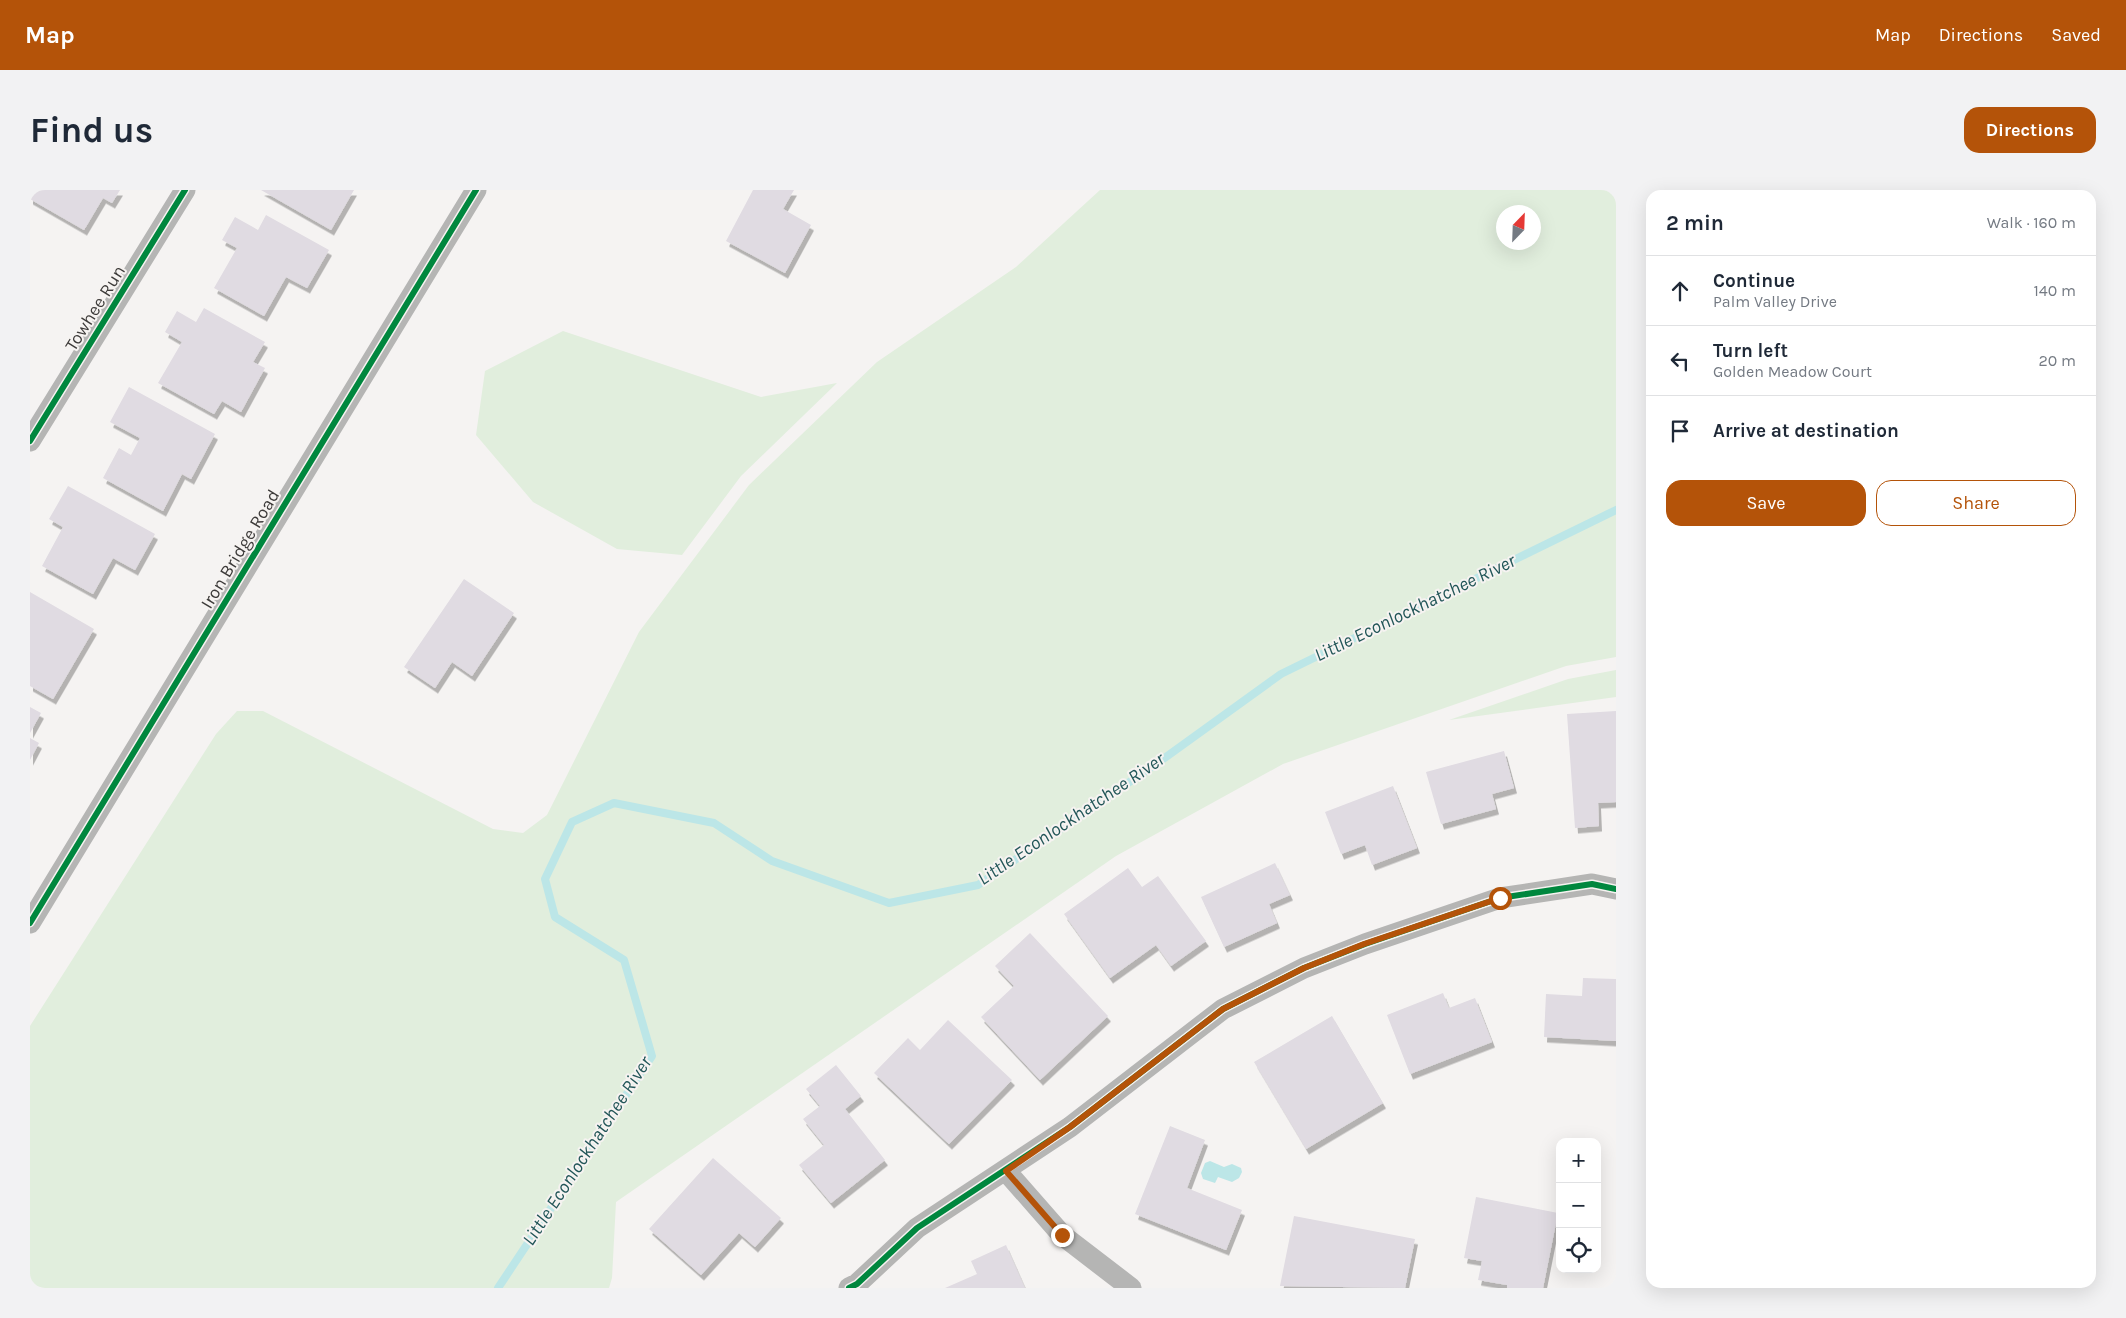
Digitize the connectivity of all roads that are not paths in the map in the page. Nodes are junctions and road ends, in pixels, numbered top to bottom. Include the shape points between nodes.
1 (186, 190) edge
2 (476, 190) edge
3 (30, 441) edge
4 (1616, 889) edge
5 (30, 923) edge
6 (1006, 1171) junction
7 (849, 1288) edge
8 (1131, 1288) edge

1 - 3 street, Towhee Run
2 - 5 street, Iron Bridge Road
4 - 6 street via 1592,884 1500,898 1304,968 1223,1009 1070,1127
6 - 7 street via 917,1228
6 - 8 street via 1062,1235

